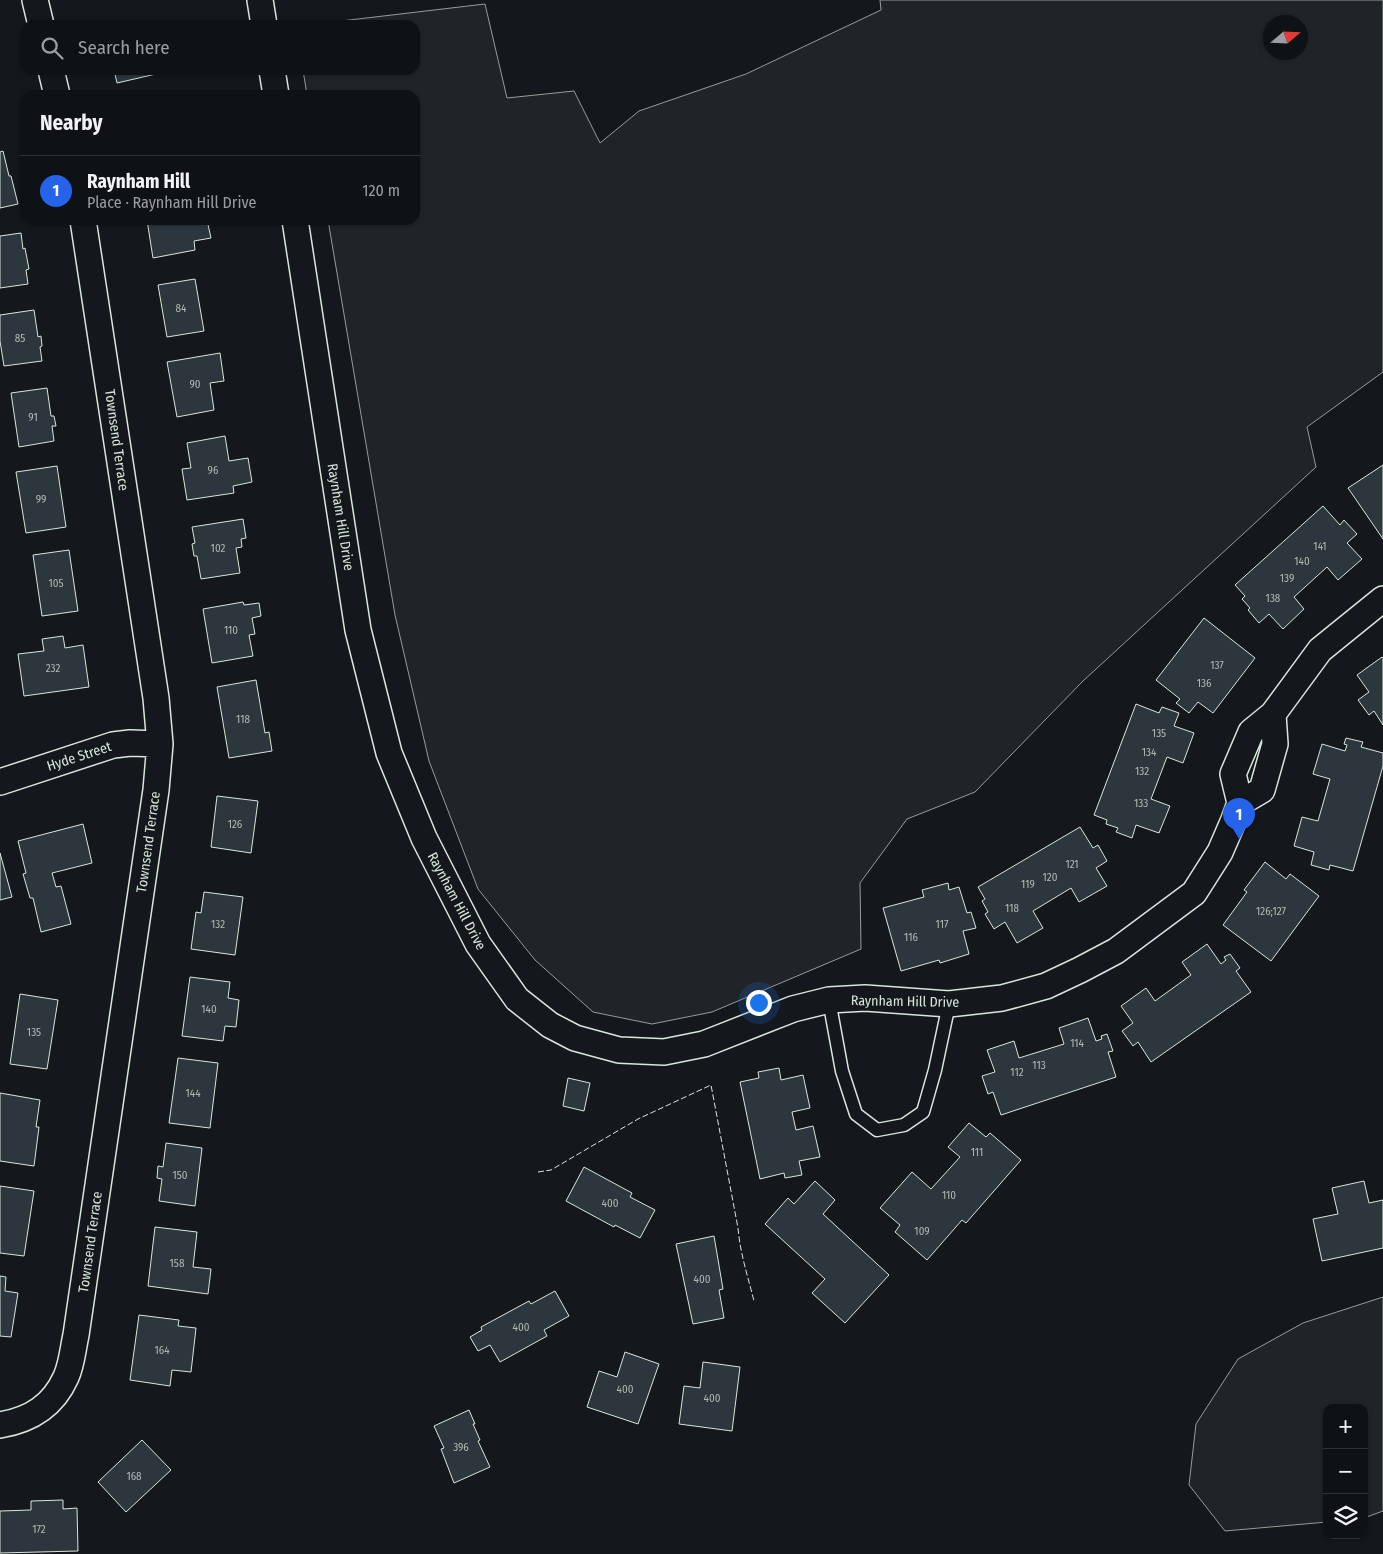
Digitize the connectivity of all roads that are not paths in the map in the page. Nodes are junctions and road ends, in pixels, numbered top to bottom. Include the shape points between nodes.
1 (35, 0) edge
2 (260, 0) edge
3 (40, 20) edge
4 (263, 20) edge
5 (52, 75) edge
6 (273, 75) edge
7 (56, 90) edge
8 (275, 90) edge
9 (84, 225) edge
10 (296, 225) edge
11 (1383, 599) edge
12 (160, 744) junction
13 (0, 782) edge
14 (829, 1000) junction
15 (949, 1004) junction
16 (0, 1425) edge

1 - 3 street
2 - 4 street
5 - 7 street
6 - 8 street
9 - 12 street, Townsend Terrace via 156,698
10 - 14 street, Raynham Hill Drive via 360,640 389,753 424,838 478,944 517,998 550,1025 575,1038 619,1050 664,1052 704,1044 793,1009
11 - 15 street, Raynham Hill Drive via 1320,650 1273,714 1251,732 1233,774 1240,803 1220,852 1194,893 1116,951 1046,986 1002,998
12 - 13 street, Hyde Street via 113,745
12 - 16 street, Townsend Terrace via 127,990 76,1335 67,1376 51,1402 34,1414
14 - 15 street, Raynham Hill Drive via 865,998
14 - 15 lane via 842,1071 856,1114 877,1130 904,1125 923,1112

